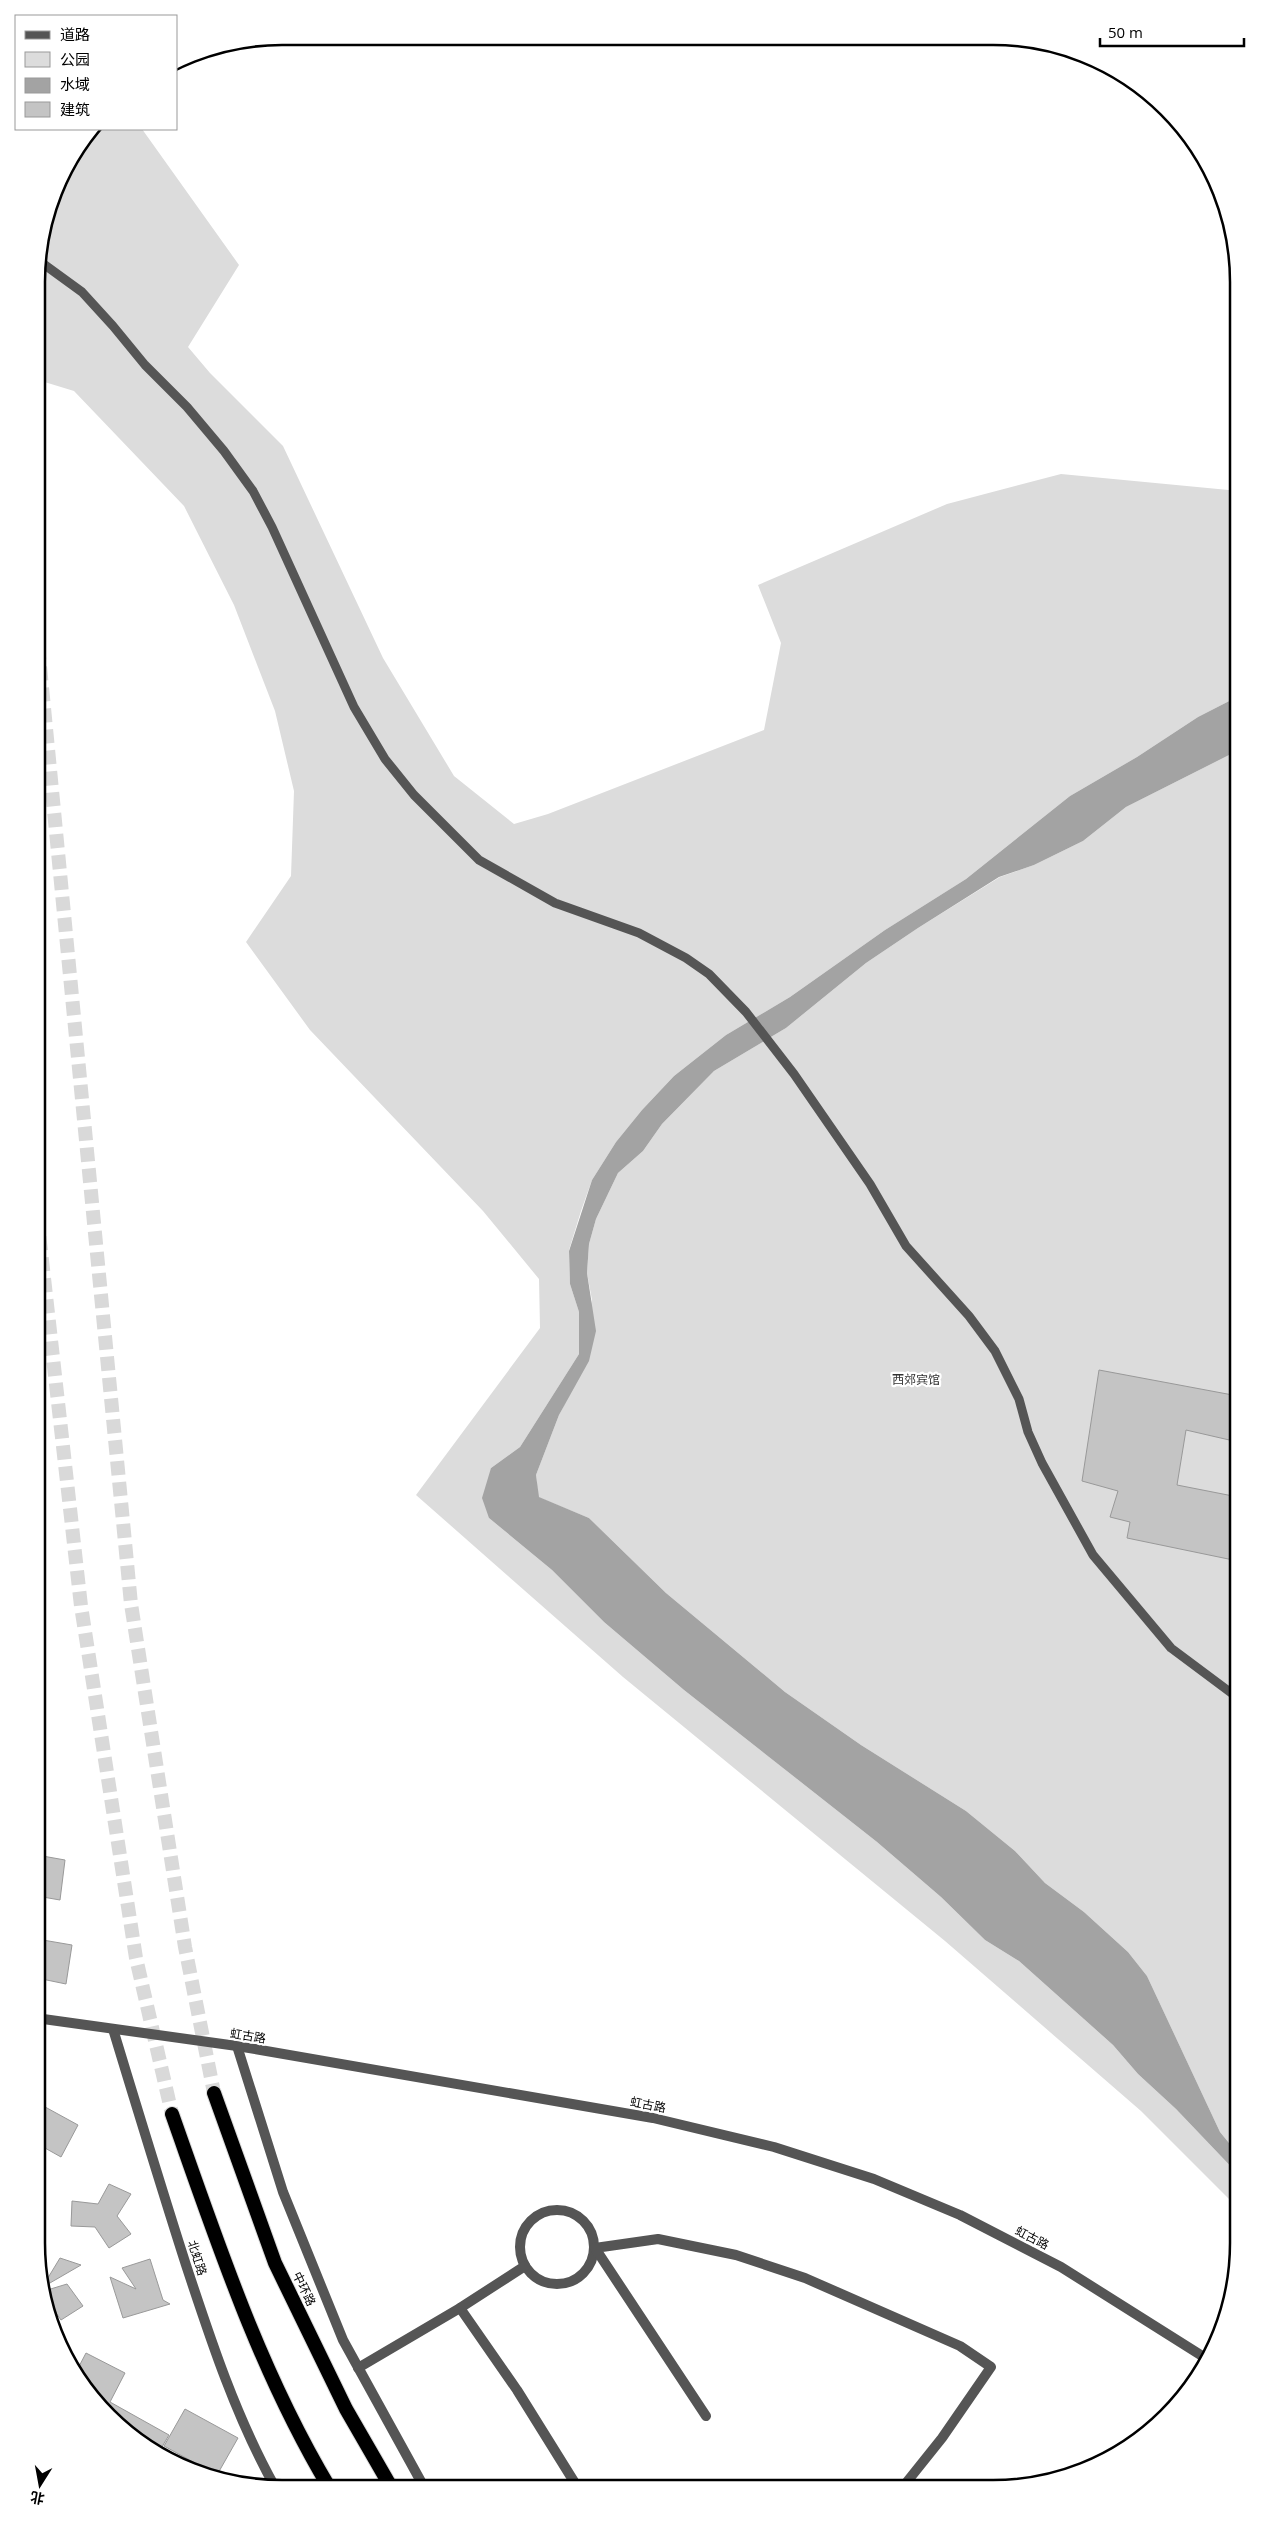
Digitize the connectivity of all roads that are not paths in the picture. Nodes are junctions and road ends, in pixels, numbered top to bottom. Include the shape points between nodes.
1 (46, 266) edge
2 (1230, 1692) edge
3 (45, 2019) edge
4 (113, 2029) junction
5 (237, 2046) junction
6 (214, 2093) tunnel mouth
7 (172, 2114) tunnel mouth
8 (595, 2248) junction
9 (525, 2266) junction
10 (460, 2308) junction
11 (1202, 2356) edge
12 (358, 2368) junction
13 (706, 2416) dead end
14 (271, 2479) edge
15 (323, 2480) edge
16 (387, 2480) edge
17 (420, 2480) edge
18 (573, 2480) edge
19 (908, 2480) edge

1 - 2 lane via 82,292 107,319 212,436 253,491 354,707 386,759 414,795 479,860 555,903 639,933 686,958 709,974 746,1012 794,1074 870,1184 906,1246 969,1316 995,1351 1019,1399 1028,1432 1042,1463 1093,1555 1171,1648
3 - 4 street, 虹古路
4 - 5 street, 虹古路
4 - 14 street, 北虹路 via 215,2352 243,2422
5 - 11 street, 虹古路 via 653,2118 774,2147 874,2179 960,2215 1061,2267
5 - 12 street via 283,2192 343,2340
6 - 16 highway, 中环路 via 275,2263 346,2408
7 - 15 highway via 233,2288 298,2434
8 - 9 street via 586,2270 566,2283 543,2281
8 - 9 street via 588,2225 578,2216 567,2211 542,2213 524,2230 520,2242
8 - 13 street
8 - 19 street via 658,2239 736,2254 805,2278 960,2346 992,2367
9 - 10 street
10 - 12 street
10 - 18 street via 517,2390
12 - 17 street

